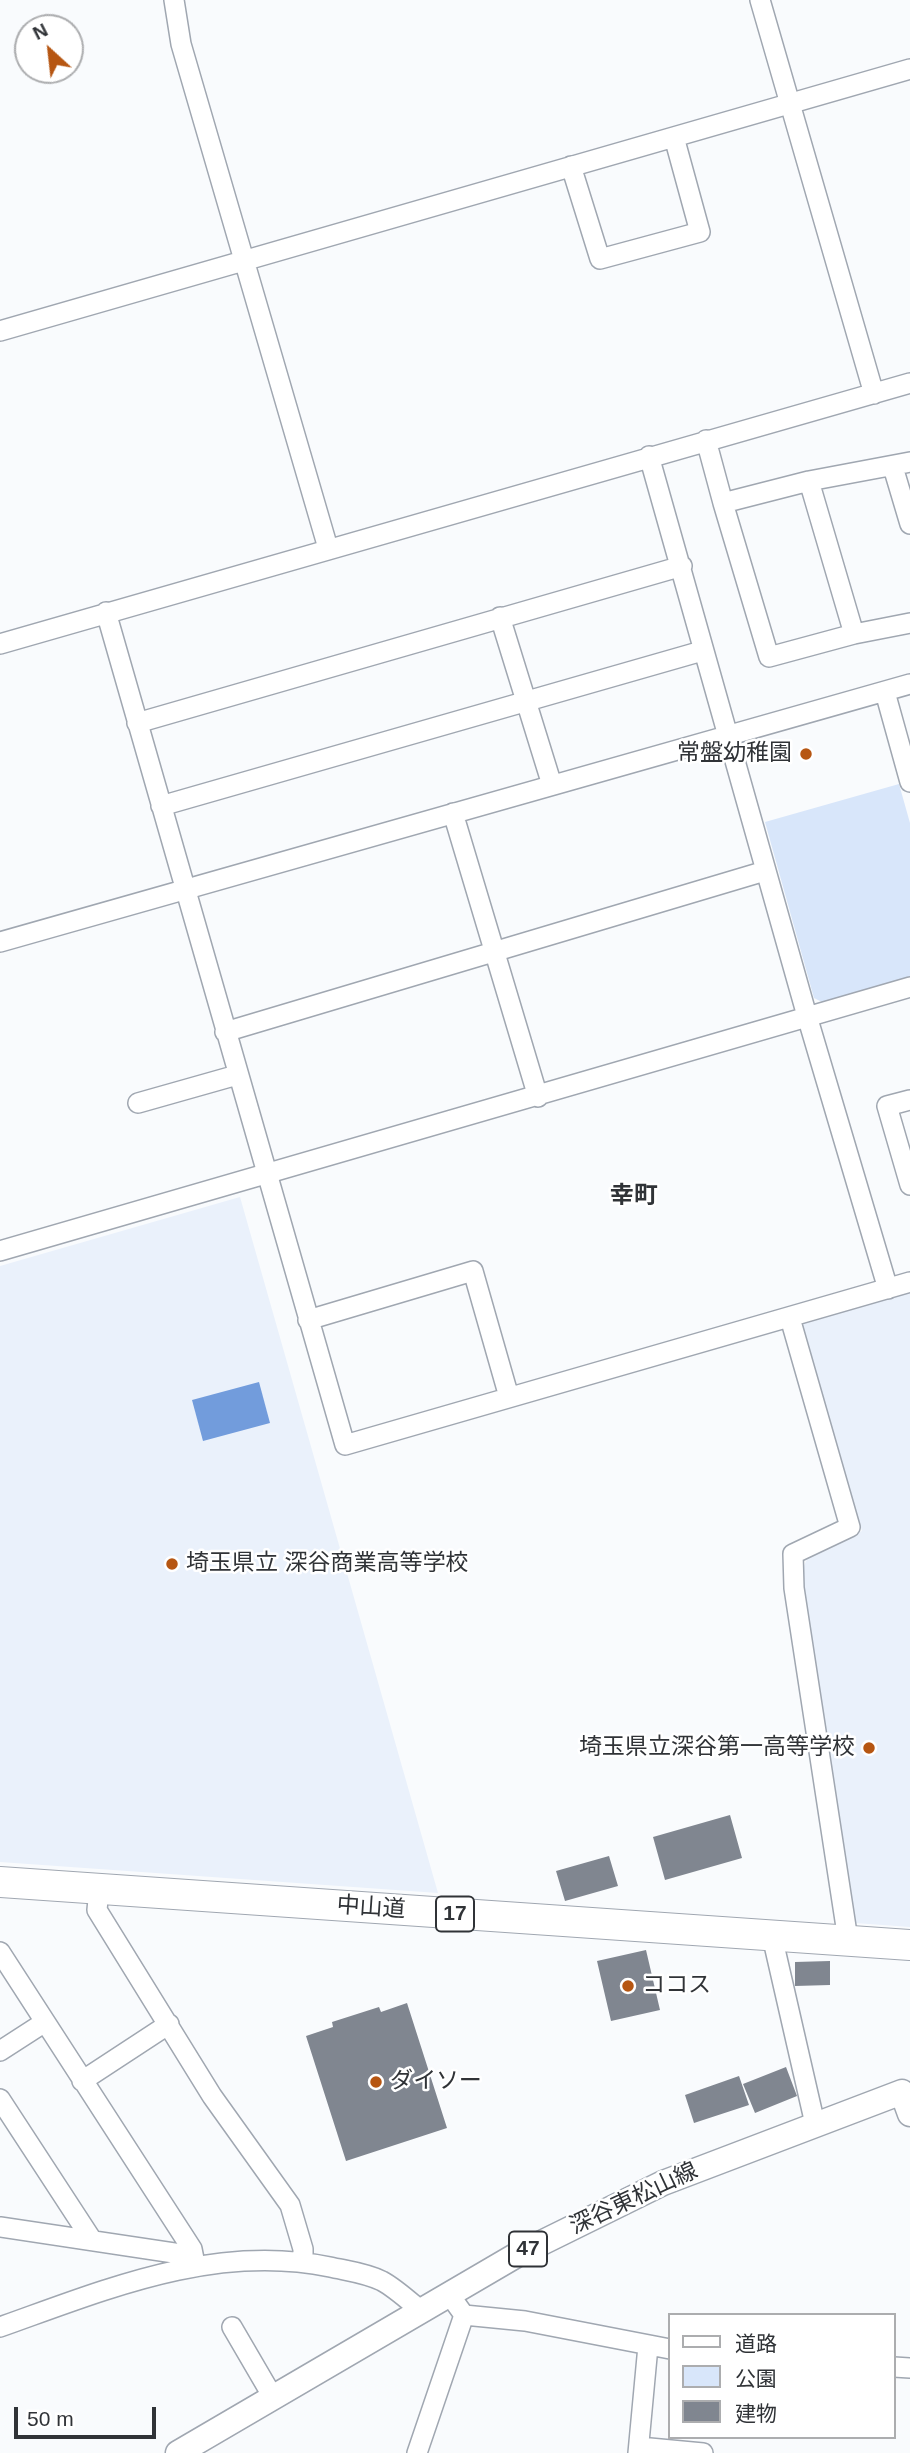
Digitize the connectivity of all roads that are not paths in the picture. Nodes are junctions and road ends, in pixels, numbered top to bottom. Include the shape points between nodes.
1 (174, 0) edge
2 (760, 0) edge
3 (910, 69) edge
4 (791, 104) junction
5 (674, 137) junction
6 (571, 166) junction
7 (245, 261) junction
8 (0, 331) edge
9 (910, 383) edge
10 (874, 394) junction
11 (706, 440) junction
12 (649, 456) junction
13 (902, 464) edge
14 (808, 481) junction
15 (723, 503) junction
16 (910, 524) edge
17 (328, 548) junction
18 (682, 566) junction
19 (106, 612) junction
20 (500, 617) junction
21 (910, 622) edge
22 (854, 634) junction
23 (0, 644) edge
24 (702, 651) junction
25 (910, 684) edge
26 (885, 692) junction
27 (525, 702) junction
28 (137, 723) junction
29 (727, 736) junction
30 (910, 782) edge
31 (552, 785) junction
32 (161, 806) junction
33 (453, 813) junction
34 (765, 871) junction
35 (185, 889) junction
36 (0, 942) edge
37 (495, 951) junction
38 (910, 986) edge
39 (807, 1016) junction
40 (226, 1032) junction
41 (237, 1075) junction
42 (538, 1097) junction
43 (910, 1100) edge
44 (138, 1103) dead end
45 (266, 1175) junction
46 (910, 1185) edge
47 (0, 1251) edge
48 (910, 1282) edge
49 (887, 1289) junction
50 (789, 1318) junction
51 (308, 1320) junction
52 (509, 1397) junction
53 (0, 1882) edge
54 (99, 1889) junction
55 (772, 1936) junction
56 (848, 1940) junction
57 (910, 1945) edge
58 (0, 1952) edge
59 (45, 2022) junction
60 (169, 2024) junction
61 (0, 2051) edge
62 (82, 2081) junction
63 (907, 2098) edge
64 (0, 2099) edge
65 (815, 2124) junction
66 (0, 2227) edge
67 (92, 2240) junction
68 (303, 2261) junction
69 (195, 2264) junction
70 (449, 2294) junction
71 (420, 2310) junction
72 (464, 2315) junction
73 (0, 2327) edge
74 (232, 2328) dead end
75 (648, 2346) junction
76 (668, 2349) edge
77 (274, 2399) junction
78 (638, 2450) edge
79 (189, 2451) edge
80 (418, 2453) edge
81 (703, 2453) edge

1 - 7 street via 181,44
2 - 4 street
3 - 4 street
4 - 5 street
4 - 10 street
5 - 6 street
5 - 6 street via 700,232 600,259
6 - 7 street
7 - 8 street
7 - 17 street
9 - 10 street
10 - 11 street
11 - 12 street
11 - 15 street
12 - 17 street
12 - 18 street
13 - 14 street
13 - 16 street
14 - 15 street
14 - 22 street
15 - 22 street via 769,657
17 - 19 street
18 - 20 street
18 - 24 street
19 - 23 street
19 - 28 street
20 - 27 street
20 - 28 street
21 - 22 street
24 - 27 street
24 - 29 street
25 - 26 street
26 - 29 street
26 - 30 street
27 - 31 street
27 - 32 street
28 - 32 street
29 - 31 street
29 - 34 street
31 - 33 street
32 - 35 street
33 - 35 street
33 - 37 street
34 - 37 street
34 - 39 street
35 - 36 street
35 - 40 street
37 - 40 street
37 - 42 street
38 - 39 street
39 - 42 street
39 - 49 street
40 - 41 street
41 - 44 street
41 - 45 street
42 - 45 street
43 - 46 street via 887,1106
45 - 47 street
45 - 51 street
48 - 49 street
49 - 50 street
50 - 52 street
50 - 56 street via 850,1527 793,1553 794,1588
51 - 52 street via 345,1445
51 - 52 street via 473,1271
53 - 54 highway, 中山道 / 17
54 - 55 highway, 中山道 / 17
54 - 60 street via 97,1910
55 - 56 highway, 中山道 / 17
55 - 65 street
56 - 57 highway, 中山道 / 17
58 - 59 street
59 - 61 street
59 - 62 street
60 - 62 street
60 - 68 street via 245,2145 290,2205
62 - 69 street via 192,2249
63 - 65 main road, 深谷東松山線 / 47
64 - 67 street
65 - 70 main road, 深谷東松山線 / 47 via 663,2183
66 - 67 street
67 - 69 street via 174,2253
68 - 69 street
68 - 71 street via 368,2275
69 - 73 street
70 - 71 main road, 深谷東松山線 / 47
70 - 72 street
71 - 77 main road, 深谷東松山線 / 47
72 - 75 street via 525,2321
72 - 80 street
74 - 77 street
75 - 76 street
75 - 78 street
77 - 79 main road, 深谷東松山線 / 47
78 - 81 street

